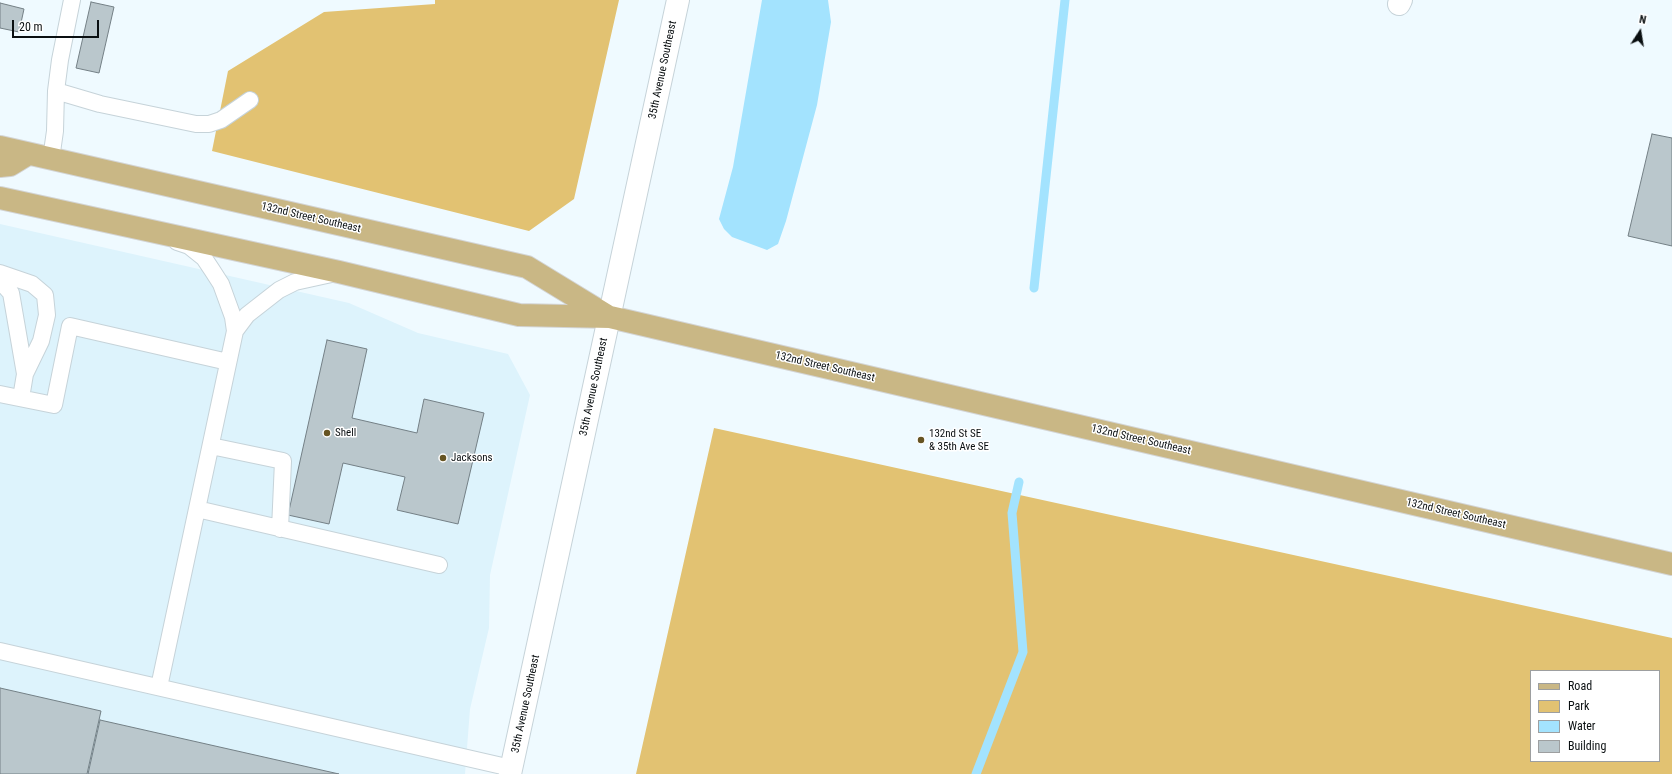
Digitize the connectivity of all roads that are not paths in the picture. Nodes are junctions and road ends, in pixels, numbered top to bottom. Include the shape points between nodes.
1 (72, 0) edge
2 (678, 0) edge
3 (56, 91) junction
4 (250, 100) dead end
5 (0, 147) edge
6 (28, 154) junction
7 (51, 159) junction
8 (0, 166) edge
9 (0, 198) edge
10 (146, 229) junction
11 (339, 272) junction
12 (0, 274) edge
13 (0, 281) edge
14 (610, 317) junction
15 (235, 331) junction
16 (228, 362) junction
17 (25, 374) junction
18 (0, 394) edge
19 (21, 398) junction
20 (210, 446) junction
21 (197, 510) junction
22 (280, 529) junction
23 (1672, 564) edge
24 (439, 565) dead end
25 (0, 651) edge
26 (159, 687) junction
27 (511, 771) edge

1 - 3 lane
2 - 14 street, 35th Avenue Southeast
3 - 4 lane via 100,104 196,124 209,124 221,120
3 - 7 lane
5 - 6 main road, 132nd Street Southeast
6 - 7 main road, 132nd Street Southeast
6 - 8 main road via 10,165
7 - 14 main road, 132nd Street Southeast via 527,267
9 - 10 main road, 132nd Street Southeast
10 - 11 main road, 132nd Street Southeast
10 - 15 lane via 189,246 204,258 221,284 233,317
11 - 14 main road, 132nd Street Southeast via 519,315
11 - 15 lane via 295,282 278,290 247,315
12 - 17 lane via 32,284 45,295 47,315 41,341
13 - 17 lane via 11,293
14 - 23 main road, 132nd Street Southeast
14 - 27 street, 35th Avenue Southeast
15 - 16 lane
16 - 19 lane via 70,326 54,405
16 - 20 lane
17 - 19 lane
18 - 19 lane
20 - 21 lane
20 - 22 lane via 283,462
21 - 22 lane
21 - 26 lane
22 - 24 lane
25 - 26 lane
26 - 27 lane

